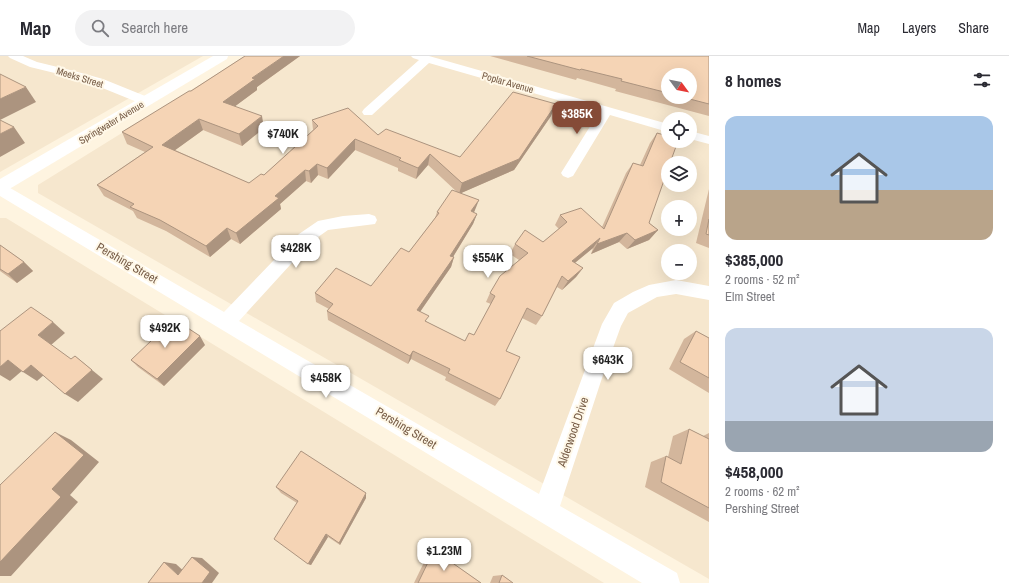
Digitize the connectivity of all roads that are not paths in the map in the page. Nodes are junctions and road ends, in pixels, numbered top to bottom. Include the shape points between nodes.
1 (14, 56) edge
2 (222, 56) edge
3 (422, 57) edge
4 (146, 101) junction
5 (607, 110) junction
6 (368, 112) dead end
7 (661, 126) edge
8 (697, 137) edge
9 (709, 140) edge
10 (568, 173) dead end
11 (0, 188) edge
12 (369, 220) dead end
13 (709, 293) edge
14 (227, 321) junction
15 (546, 510) junction
16 (667, 583) edge

1 - 4 street, Meeks Street via 34,65 99,82
2 - 4 street, Springwater Avenue
3 - 5 street, Poplar Avenue
3 - 6 street
4 - 11 street, Springwater Avenue
5 - 7 street, Poplar Avenue
5 - 10 street
8 - 9 street
11 - 14 street, Pershing Street
12 - 14 street via 324,225 305,238
13 - 15 street, Alderwood Drive via 676,287 655,290 621,308 612,324
14 - 15 street, Pershing Street
15 - 16 street, Pershing Street

